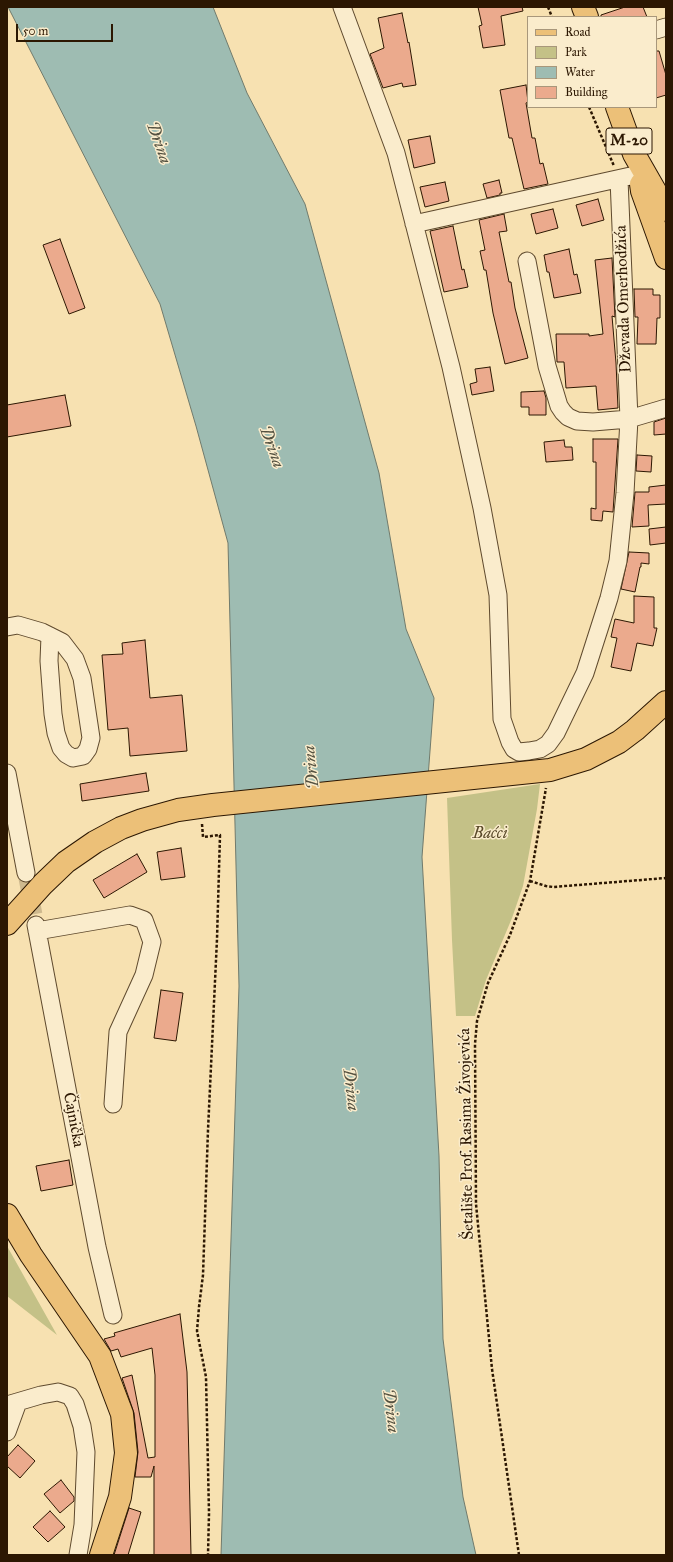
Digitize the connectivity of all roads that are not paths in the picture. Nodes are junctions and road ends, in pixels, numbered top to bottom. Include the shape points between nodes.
1 (342, 7) edge
2 (617, 108) edge
3 (644, 173) junction
4 (619, 180) junction
5 (666, 210) edge
6 (414, 224) junction
7 (666, 258) edge
8 (527, 260) dead end
9 (666, 408) edge
10 (629, 419) junction
11 (7, 627) edge
12 (50, 636) junction
13 (666, 702) edge
14 (520, 762) junction
15 (7, 773) edge
16 (34, 878) junction
17 (7, 897) edge
18 (7, 924) edge
19 (113, 1104) dead end
20 (7, 1215) edge
21 (113, 1315) dead end
22 (13, 1404) edge
23 (7, 1432) edge
24 (78, 1555) edge
25 (101, 1555) edge

1 - 6 street via 396,153
2 - 3 main road, M-20 via 634,154
3 - 4 street
3 - 5 main road, M-20
3 - 7 main road via 641,181 642,191
4 - 6 street
4 - 10 street, Dževada Omerhodžića
6 - 14 street via 452,367 482,508 498,595 502,719
8 - 10 street via 547,366 559,406 568,417 577,421
9 - 10 street
10 - 14 street, Dževada Omerhodžića via 618,561 609,598 585,673 556,733 548,744 530,752
11 - 12 street via 18,625
12 - 12 street via 62,642 75,659 82,678 91,738 83,756 73,758 66,754 56,733 49,661
13 - 14 main road via 619,742 586,759 550,770
14 - 16 main road via 161,814 121,828 66,862
15 - 16 street
16 - 17 main road
16 - 18 main road
19 - 21 street, Čajnička via 118,1032 144,975 152,942 144,920 130,915 37,928 97,1246
20 - 25 main road via 100,1356 122,1414 126,1453 120,1497
22 - 23 street
22 - 24 street via 58,1392 70,1396 75,1404 86,1452 83,1526

